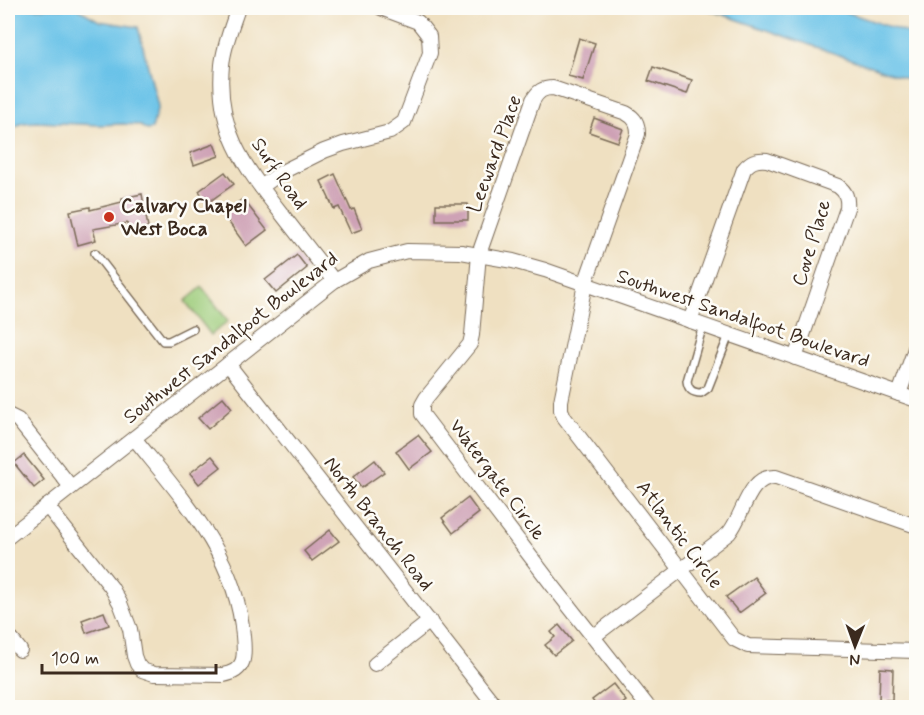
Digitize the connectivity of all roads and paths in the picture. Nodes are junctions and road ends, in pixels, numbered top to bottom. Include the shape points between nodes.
1 (238, 8) edge
2 (381, 8) edge
3 (261, 187) junction
4 (95, 253) dead end
5 (479, 254) junction
6 (334, 281) junction
7 (585, 284) junction
8 (696, 323) junction
9 (193, 329) dead end
10 (729, 334) junction
11 (916, 346) edge
12 (795, 358) junction
13 (228, 364) junction
14 (899, 394) junction
15 (916, 400) edge
16 (8, 415) edge
17 (134, 438) junction
18 (70, 488) junction
19 (47, 506) junction
20 (916, 526) edge
21 (8, 537) edge
22 (681, 570) junction
23 (430, 621) junction
24 (8, 635) edge
25 (593, 637) junction
26 (20, 650) dead end
27 (916, 651) edge
28 (375, 664) dead end
29 (497, 708) edge
30 (649, 708) edge

1 - 3 street, Surf Road via 224,54 222,96 234,144
2 - 3 street via 418,22 430,44 408,115 397,129 324,151
3 - 6 street, Surf Road
4 - 9 lane via 163,341
5 - 6 street, Southwest Sandalfoot Boulevard via 407,251 369,261
5 - 7 street, Southwest Sandalfoot Boulevard
5 - 7 street, Leeward Place via 533,100 537,92 553,88 626,113 638,125
5 - 25 street, Watergate Circle via 470,344 426,398 422,414
6 - 13 street, Southwest Sandalfoot Boulevard
7 - 8 street, Southwest Sandalfoot Boulevard
7 - 22 street, Atlantic Circle via 561,410
8 - 10 street, Southwest Sandalfoot Boulevard
8 - 10 lane via 687,381 693,392 701,393 708,388
8 - 12 street, Cove Place via 744,169 750,163 766,160 838,186 848,200
10 - 12 street, Southwest Sandalfoot Boulevard
11 - 14 street
12 - 14 street, Southwest Sandalfoot Boulevard
13 - 17 street, Southwest Sandalfoot Boulevard
13 - 23 street, North Branch Road
14 - 15 street, Southwest Sandalfoot Boulevard
16 - 18 street via 18,420
17 - 18 street, Southwest Sandalfoot Boulevard
17 - 19 street via 199,520 226,570 236,597 244,653 243,662 231,674 154,674 142,670 136,664 130,629 111,587
18 - 19 street, Southwest Sandalfoot Boulevard
19 - 21 street, Southwest Sandalfoot Boulevard
20 - 22 street via 768,477 754,487 729,533
22 - 25 street
22 - 27 street, Atlantic Circle via 734,639 748,646
23 - 28 street
23 - 29 street, North Branch Road
24 - 26 street
25 - 30 street, Watergate Circle

